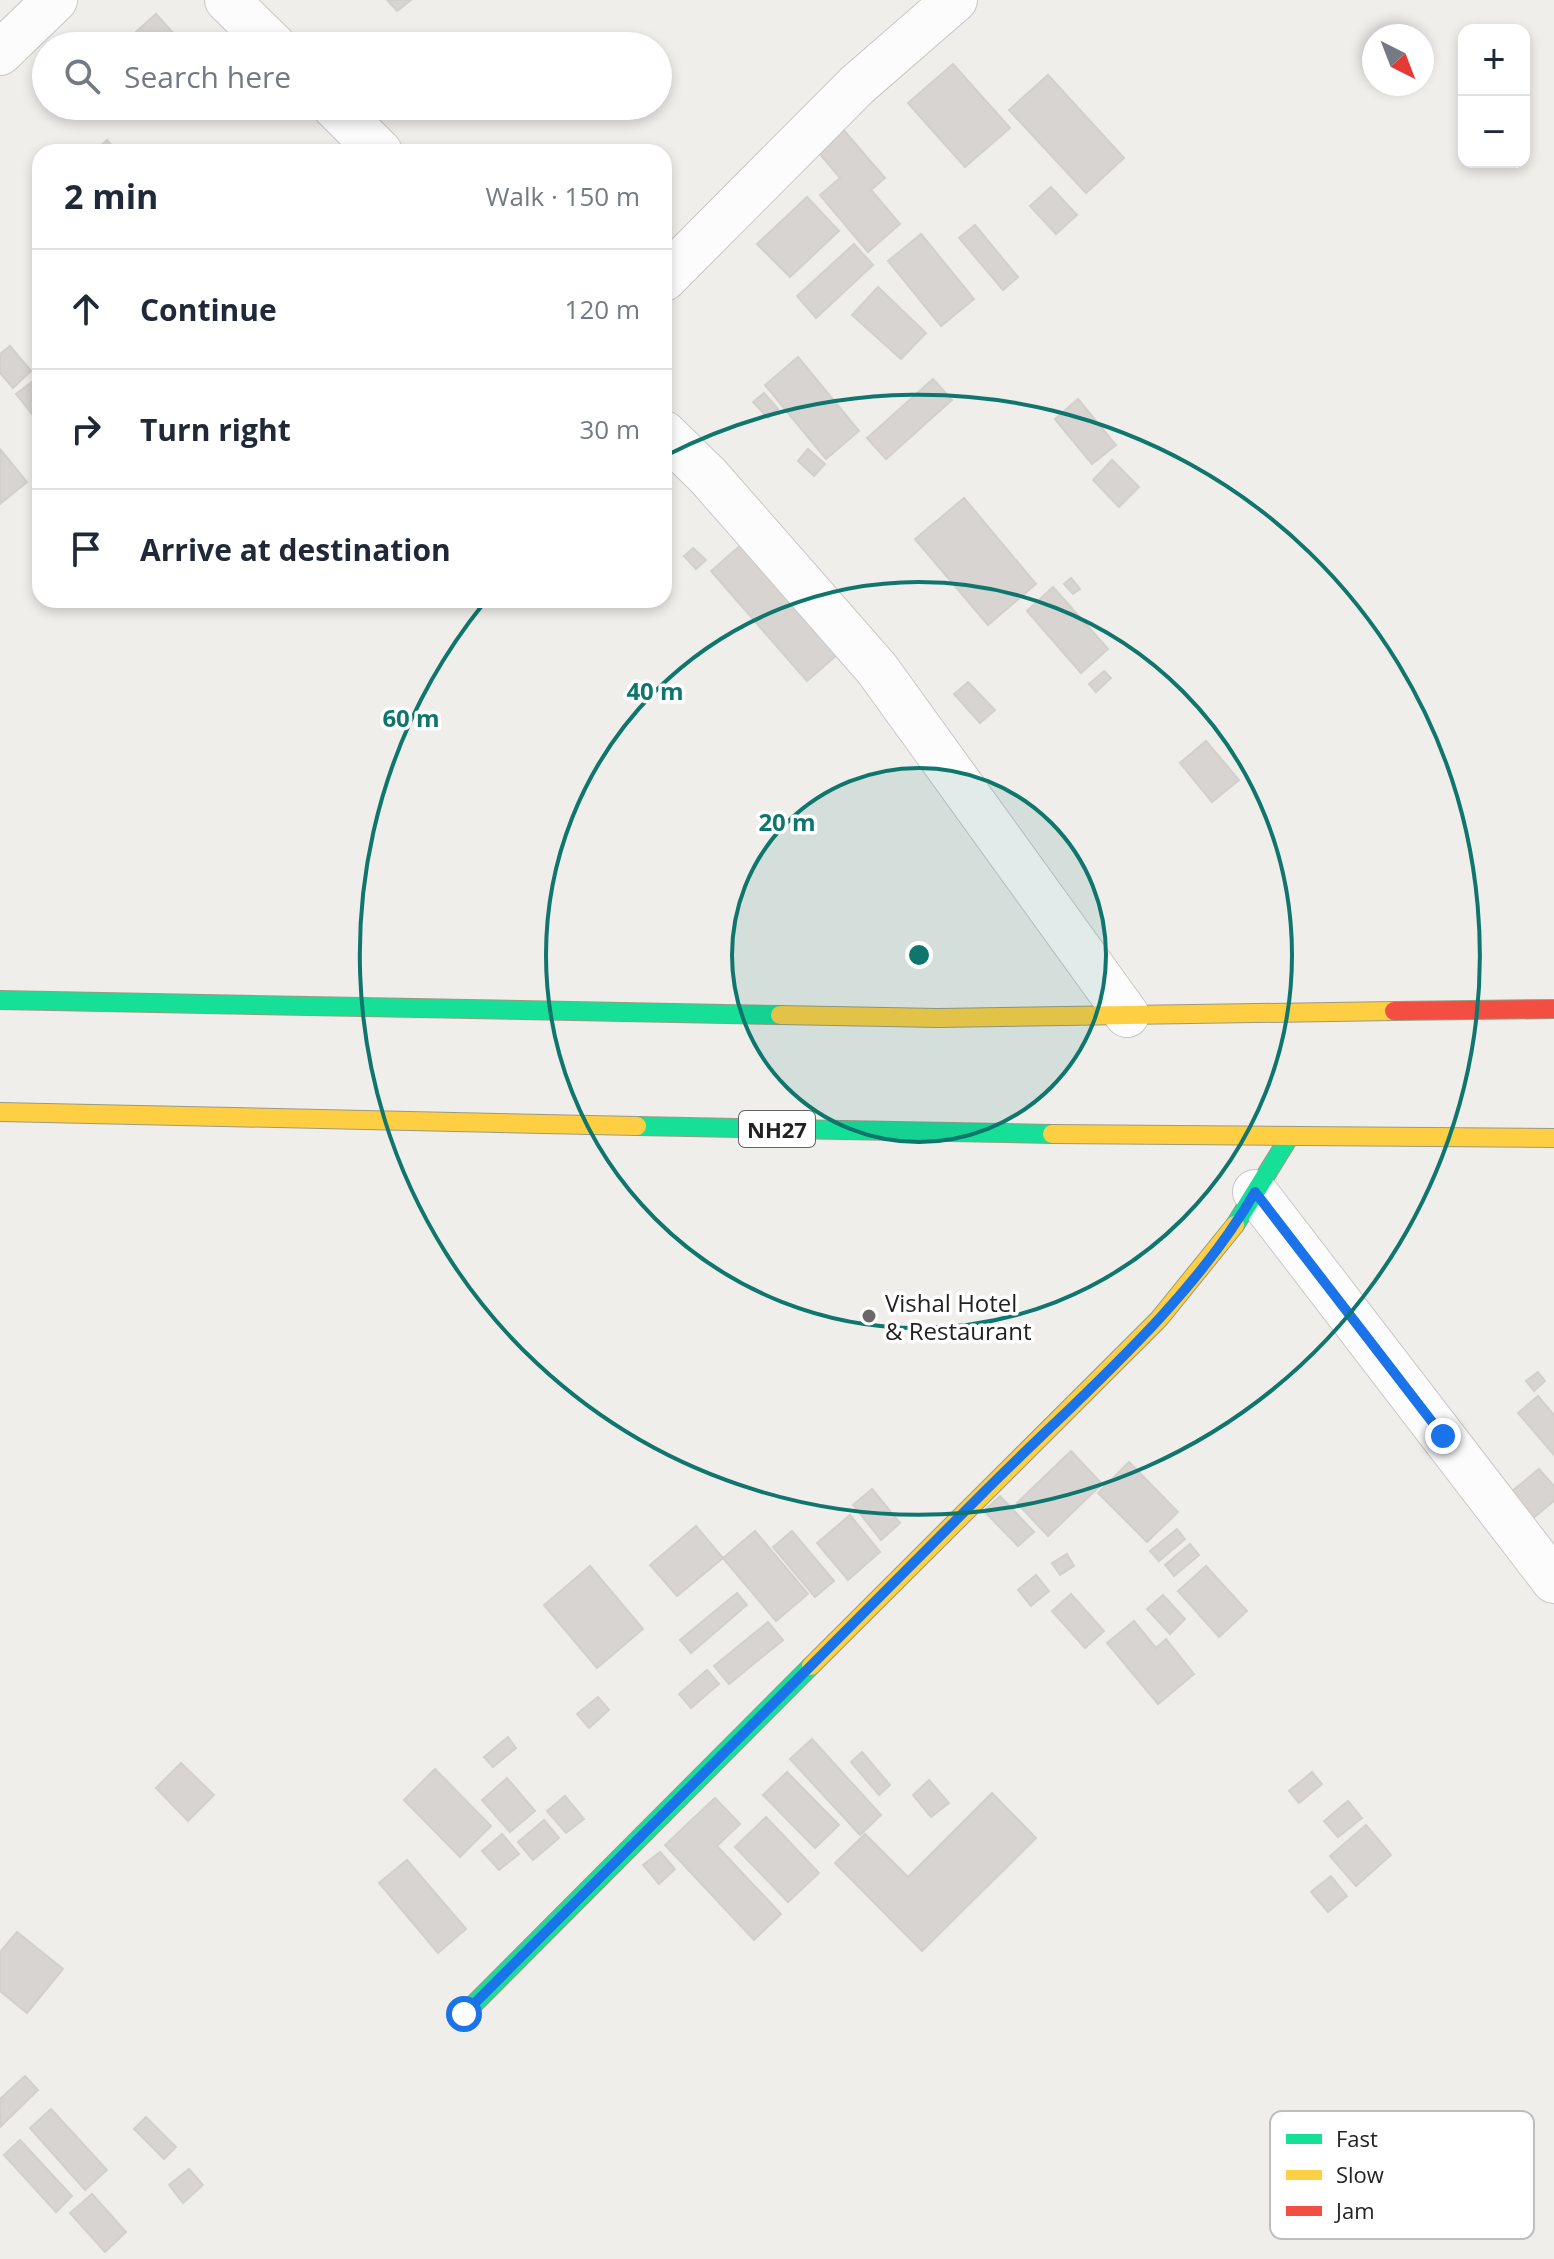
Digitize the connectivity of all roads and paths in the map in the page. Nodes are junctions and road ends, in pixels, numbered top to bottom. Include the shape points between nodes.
1 (55, 0) edge
2 (227, 0) edge
3 (955, 0) edge
4 (260, 32) edge
5 (0, 53) edge
6 (348, 120) edge
7 (372, 144) edge
8 (672, 271) edge
9 (672, 441) edge
10 (0, 1000) edge
11 (1554, 1009) edge
12 (1127, 1015) junction
13 (0, 1112) edge
14 (1290, 1136) junction
15 (1554, 1138) edge
16 (1255, 1192) junction
17 (1554, 1581) edge
18 (464, 2014) dead end

1 - 5 street
2 - 4 street
3 - 8 street via 857,85
6 - 7 street
9 - 12 street via 877,669
10 - 12 main road via 922,1017
11 - 12 main road
13 - 14 main road, NH27
14 - 15 main road, NH27
14 - 16 main road
16 - 17 street
16 - 18 main road via 1159,1319

